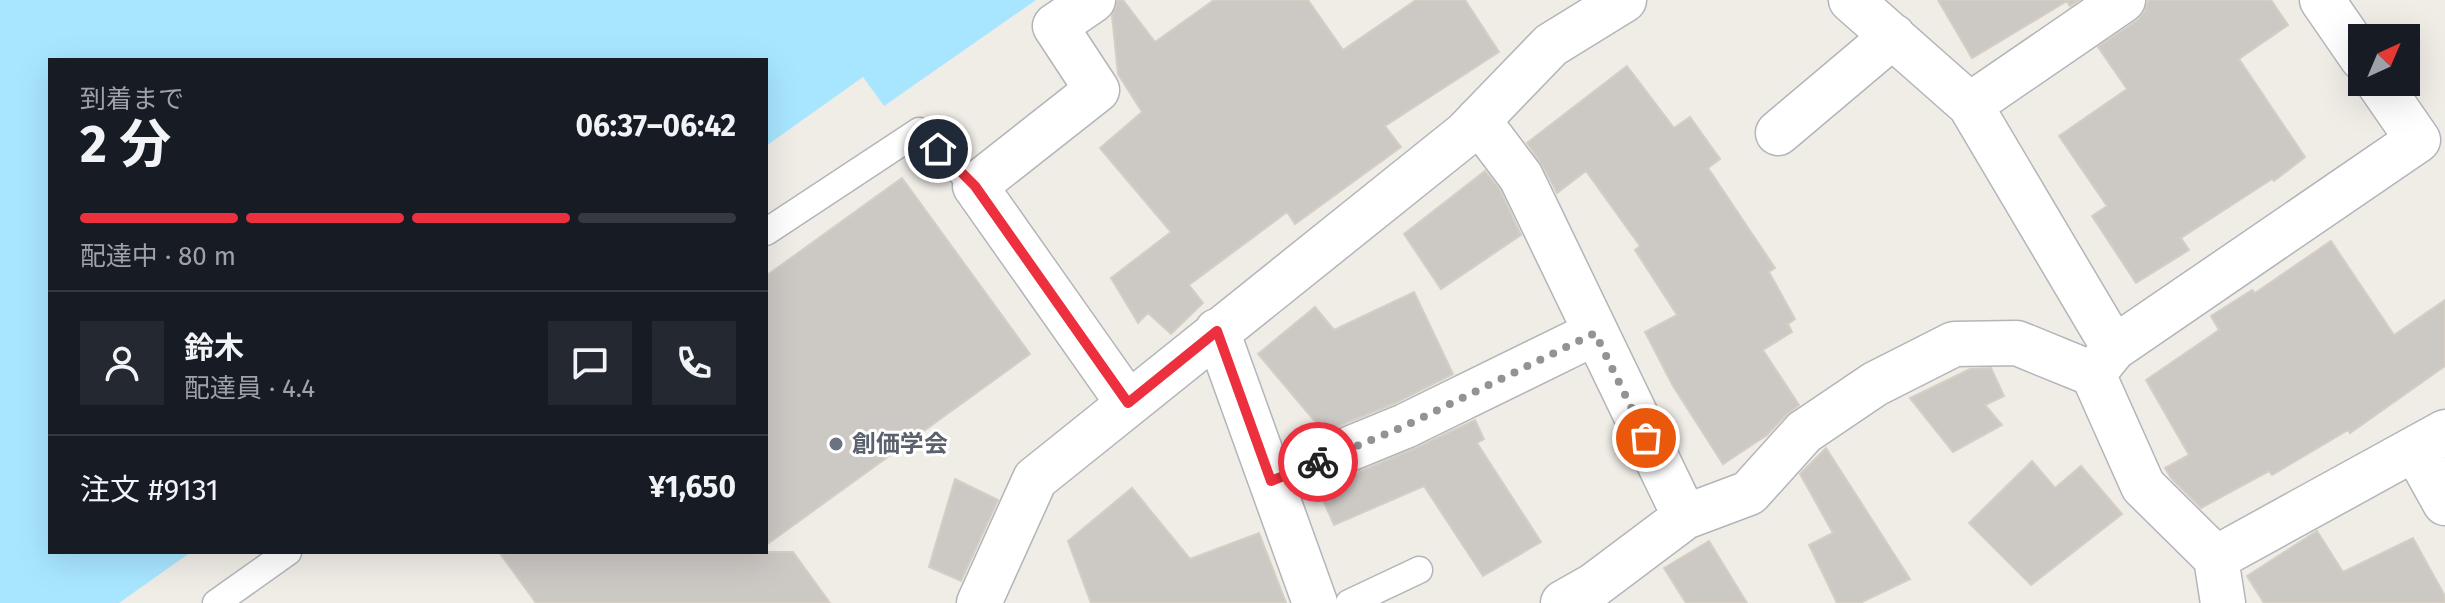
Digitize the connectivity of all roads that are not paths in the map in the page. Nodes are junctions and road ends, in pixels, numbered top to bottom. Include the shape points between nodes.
1 (1093, 0) edge
2 (1624, 0) edge
3 (1851, 0) edge
4 (2123, 0) edge
5 (2322, 0) edge
6 (1893, 36) junction
7 (2348, 38) edge
8 (2393, 96) edge
9 (1970, 105) junction
10 (1478, 120) junction
11 (2431, 131) edge
12 (1778, 133) dead end
13 (975, 186) junction
14 (768, 231) edge
15 (1217, 331) junction
16 (1595, 333) junction
17 (2104, 361) junction
18 (1128, 403) junction
19 (2430, 441) edge
20 (1271, 481) junction
21 (2445, 503) edge
22 (1685, 517) junction
23 (285, 554) edge
24 (2216, 558) junction
25 (1419, 570) dead end
26 (1575, 600) edge
27 (216, 603) edge
28 (979, 603) edge
29 (1315, 603) edge
30 (1349, 603) edge
31 (2223, 603) edge

1 - 13 street via 1055,26 1097,90
2 - 10 street via 1551,45
3 - 6 street
4 - 9 street
5 - 7 street
6 - 9 street
6 - 12 street
8 - 11 street
9 - 17 street
10 - 15 street
10 - 16 street via 1521,177
11 - 17 street
13 - 14 lane via 919,131
13 - 18 street
15 - 18 street
15 - 20 street
16 - 20 street via 1405,426
16 - 22 street
17 - 22 street via 2017,343 1954,344 1875,384 1804,432 1749,493
17 - 24 street via 2143,486
18 - 28 street via 1035,479
19 - 21 street
19 - 24 street
20 - 29 street
22 - 26 street
23 - 27 lane
24 - 31 street
25 - 30 lane

